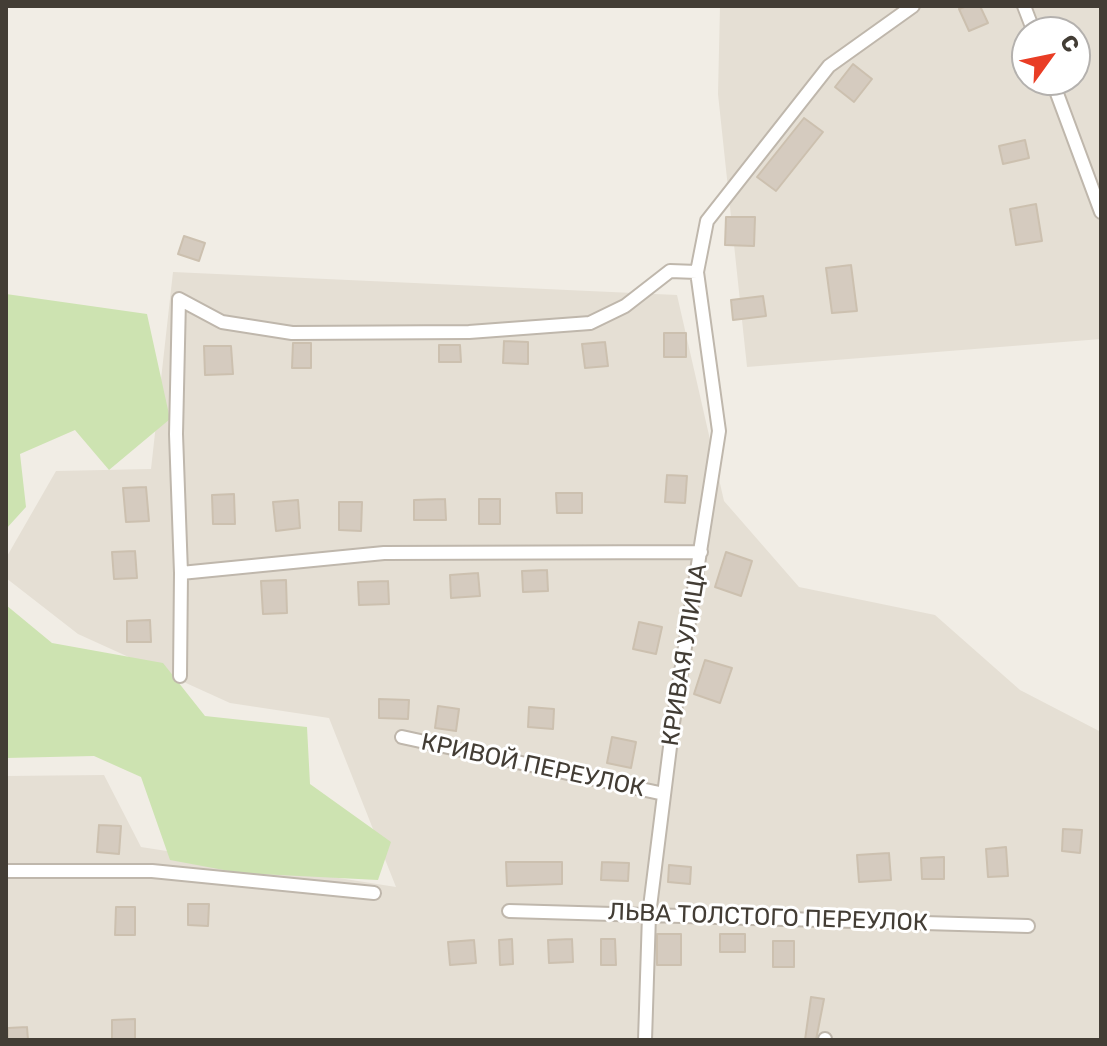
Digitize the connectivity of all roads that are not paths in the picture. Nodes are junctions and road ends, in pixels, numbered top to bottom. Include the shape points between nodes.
1 (913, 6) edge
2 (1058, 96) edge
3 (1101, 212) edge
4 (697, 272) junction
5 (701, 552) junction
6 (181, 573) junction
7 (180, 676) dead end
8 (402, 737) dead end
9 (664, 794) junction
10 (6, 871) edge
11 (374, 893) dead end
12 (509, 911) dead end
13 (649, 915) junction
14 (1028, 926) dead end
15 (645, 1040) edge

1 - 4 street, КРИВАЯ УЛИЦА via 829,66 763,145 707,221
2 - 3 street
4 - 5 street, КРИВАЯ УЛИЦА via 719,431
4 - 6 street via 670,271 625,306 590,323 469,332 292,333 222,322 179,299
5 - 6 street via 384,553
5 - 9 street, КРИВАЯ УЛИЦА
6 - 7 street
8 - 9 street, КРИВОЙ ПЕРЕУЛОК
9 - 13 street, КРИВАЯ УЛИЦА
10 - 11 street via 152,871
12 - 13 street, ЛЬВА ТОЛСТОГО ПЕРЕУЛОК
13 - 14 street, ЛЬВА ТОЛСТОГО ПЕРЕУЛОК
13 - 15 street, КРИВАЯ УЛИЦА

